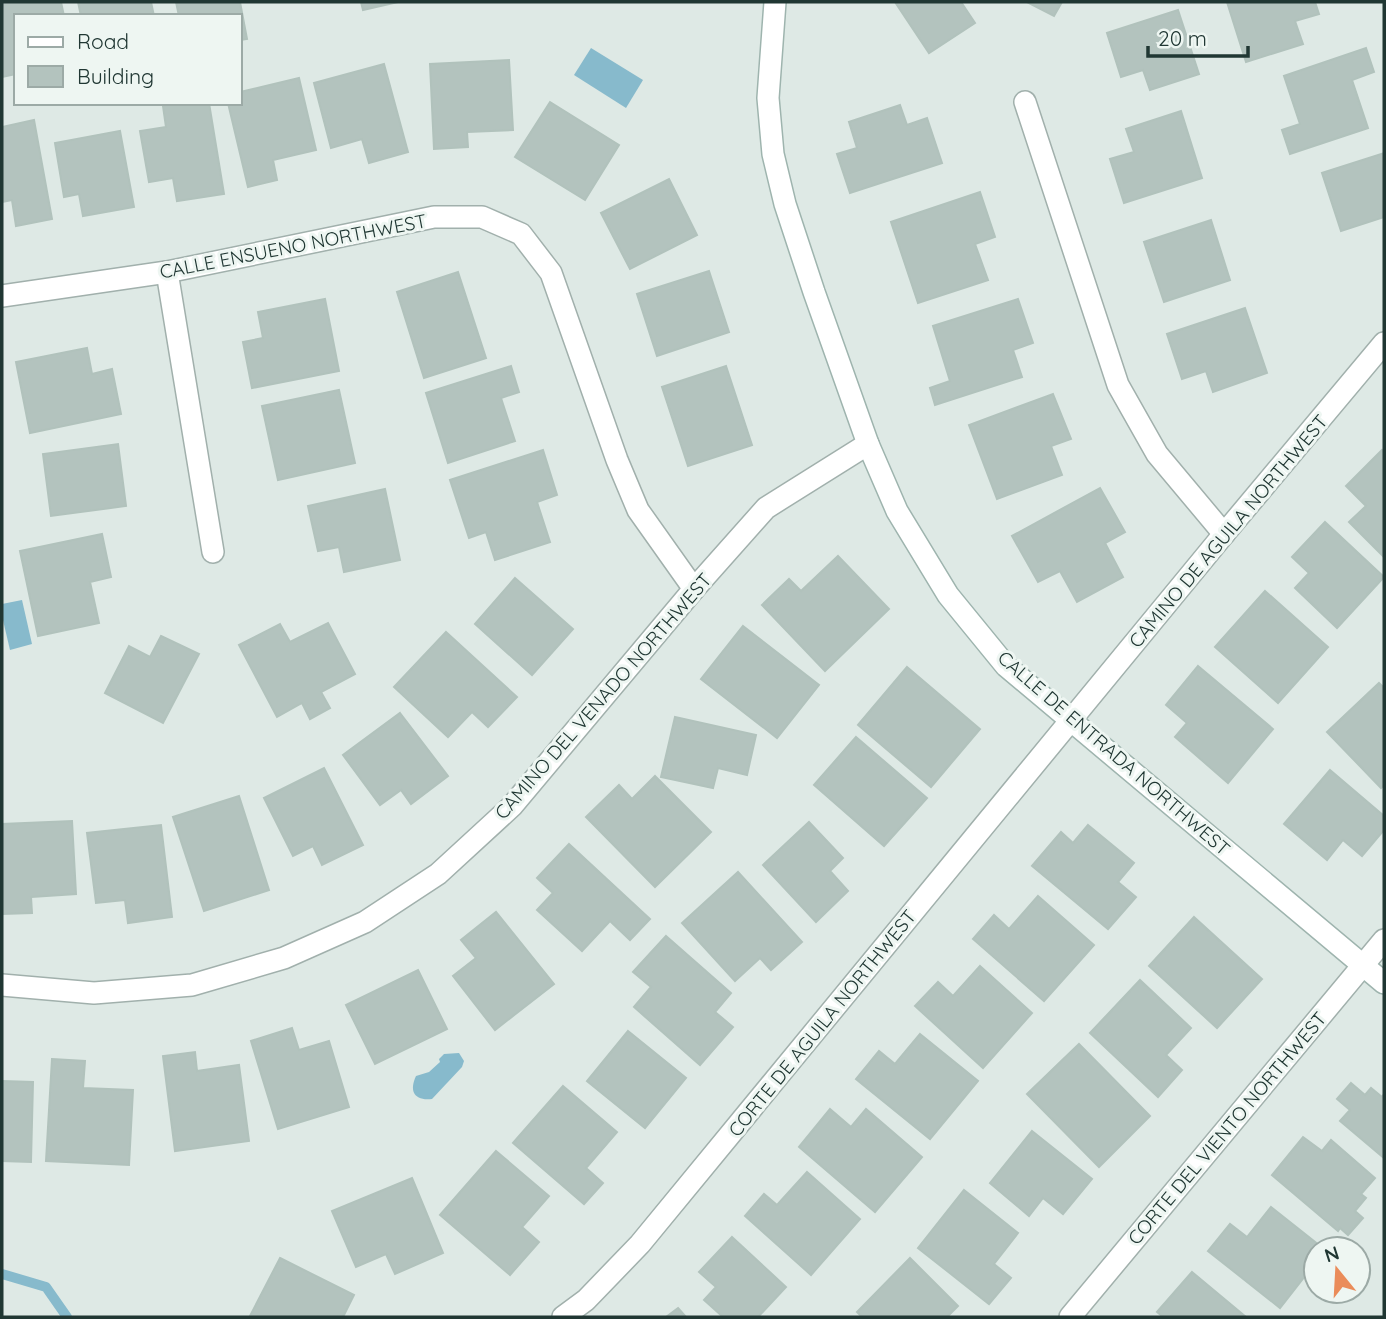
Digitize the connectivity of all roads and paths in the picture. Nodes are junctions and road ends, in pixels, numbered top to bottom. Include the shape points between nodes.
1 (775, 2) edge
2 (1025, 102) dead end
3 (167, 272) junction
4 (2, 296) edge
5 (1384, 343) edge
6 (869, 444) junction
7 (1224, 534) junction
8 (213, 552) dead end
9 (694, 589) junction
10 (1072, 720) junction
11 (1384, 940) edge
12 (1363, 965) junction
13 (1384, 983) edge
14 (2, 985) edge
15 (563, 1317) edge
16 (1070, 1317) edge

1 - 6 street, CALLE DE ENTRADA NORTHWEST via 768,98 773,154 785,204
2 - 7 street via 1118,385 1157,453
3 - 4 street, CALLE ENSUENO NORTHWEST
3 - 8 street
3 - 9 street, CALLE ENSUENO NORTHWEST via 434,217 482,217 521,234 551,272 638,510
5 - 7 street, CAMINO DE AGUILA NORTHWEST
6 - 9 street, CAMINO DEL VENADO NORTHWEST via 766,508
6 - 10 street, CALLE DE ENTRADA NORTHWEST via 897,511 947,595 1006,666
7 - 10 street, CAMINO DE AGUILA NORTHWEST
9 - 14 street, CAMINO DEL VENADO NORTHWEST via 512,806 438,874 365,922 284,958 192,985 94,993
10 - 12 street, CALLE DE ENTRADA NORTHWEST
10 - 15 street, CORTE DE AGUILA NORTHWEST via 640,1244
11 - 12 street, CORTE DEL VIENTO NORTHWEST
12 - 13 street, CALLE DE ENTRADA NORTHWEST
12 - 16 street, CORTE DEL VIENTO NORTHWEST

